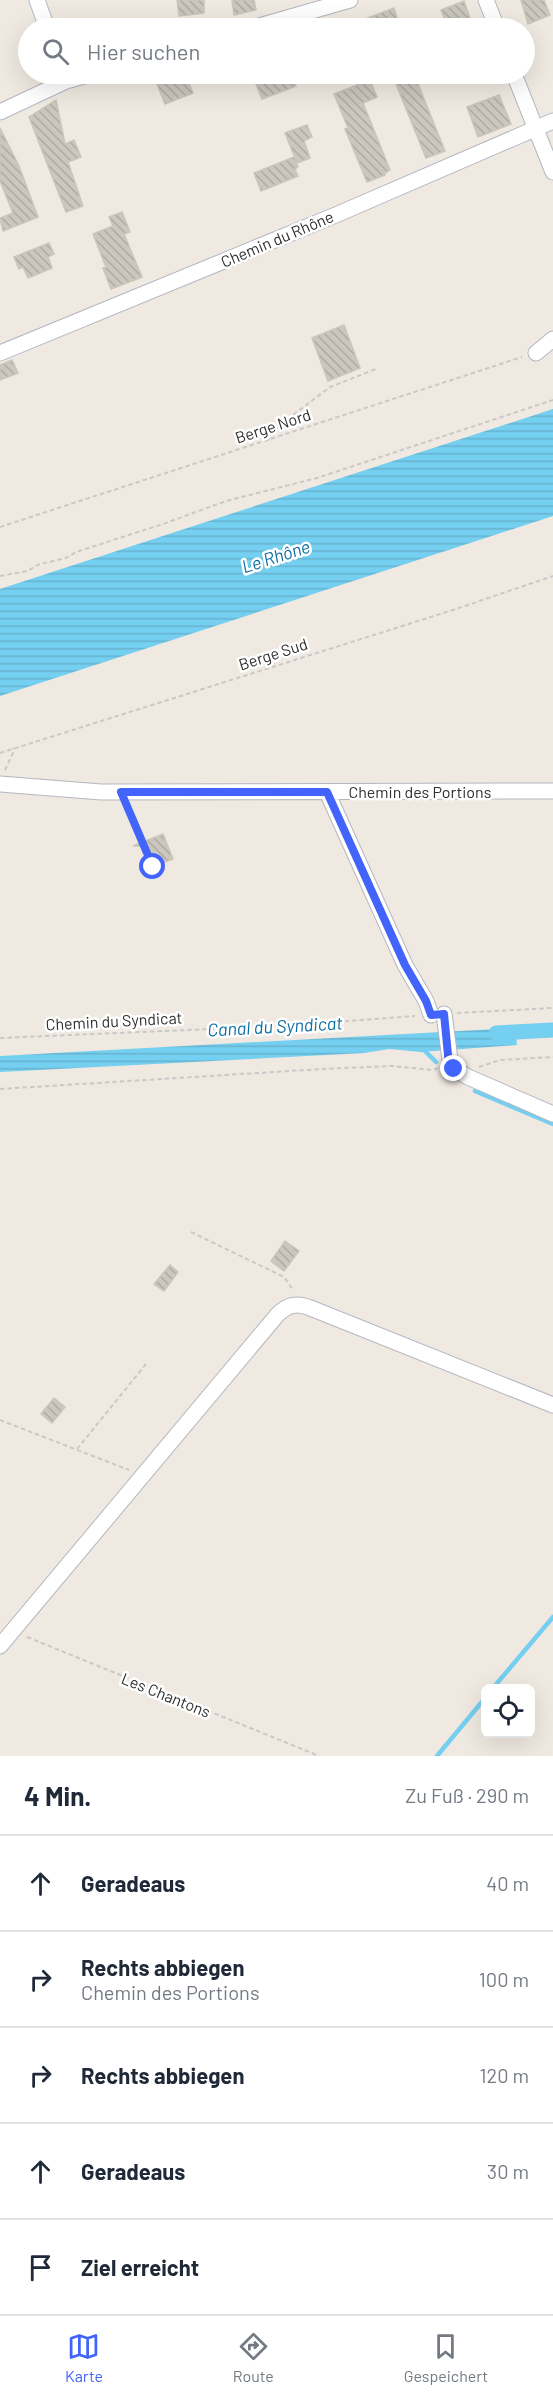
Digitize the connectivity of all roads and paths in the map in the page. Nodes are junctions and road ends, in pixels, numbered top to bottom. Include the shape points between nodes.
1 (37, 0) edge
2 (350, 0) edge
3 (486, 0) edge
4 (43, 18) edge
5 (287, 18) edge
6 (493, 18) edge
7 (51, 84) edge
8 (518, 84) edge
9 (0, 112) edge
10 (553, 121) edge
11 (536, 129) junction
12 (553, 172) edge
13 (553, 339) edge
14 (0, 353) edge
15 (536, 353) joint
16 (376, 369) dead end
17 (553, 399) edge
18 (267, 441) junction
19 (0, 526) edge
20 (0, 576) edge
21 (553, 576) edge
22 (13, 748) junction
23 (0, 753) edge
24 (0, 784) edge
25 (553, 791) edge
26 (121, 792) junction
27 (327, 792) junction
28 (153, 867) dead end
29 (553, 1008) edge
30 (440, 1016) junction
31 (0, 1038) edge
32 (553, 1057) edge
33 (449, 1065) junction
34 (468, 1077) junction
35 (0, 1089) edge
36 (553, 1114) edge
37 (191, 1232) dead end
38 (295, 1304) junction
39 (146, 1365) dead end
40 (553, 1405) edge
41 (0, 1420) edge
42 (77, 1449) junction
43 (140, 1480) junction
44 (13, 1631) junction
45 (0, 1646) edge
46 (320, 1756) edge

1 - 4 street
2 - 5 street
3 - 6 street
7 - 9 street
8 - 11 street
10 - 11 street, Chemin du Rhône
11 - 12 street
11 - 14 street, Chemin du Rhône
13 - 15 street
15 - 18 path, Berge Nord
16 - 18 path via 330,387 281,424
17 - 20 path via 317,478 226,501 66,558
18 - 19 path, Berge Nord
21 - 22 path, Berge Sud
22 - 23 path, Berge Sud
22 - 24 path
24 - 26 street, Chemin des Portions
25 - 27 street, Chemin des Portions
26 - 27 street, Chemin des Portions
26 - 28 path
27 - 30 street via 405,965 426,1001
29 - 30 path, Chemin du Syndicat
30 - 31 path, Chemin du Syndicat
30 - 33 street
32 - 34 path via 484,1063
33 - 34 street
33 - 35 path via 433,1070 392,1066 321,1069
34 - 36 street
37 - 38 path via 284,1277 291,1284
38 - 40 street
38 - 43 street via 278,1314
39 - 42 path
41 - 42 path
42 - 43 path via 126,1468
43 - 44 street
44 - 45 street
44 - 46 path, Les Chantons

